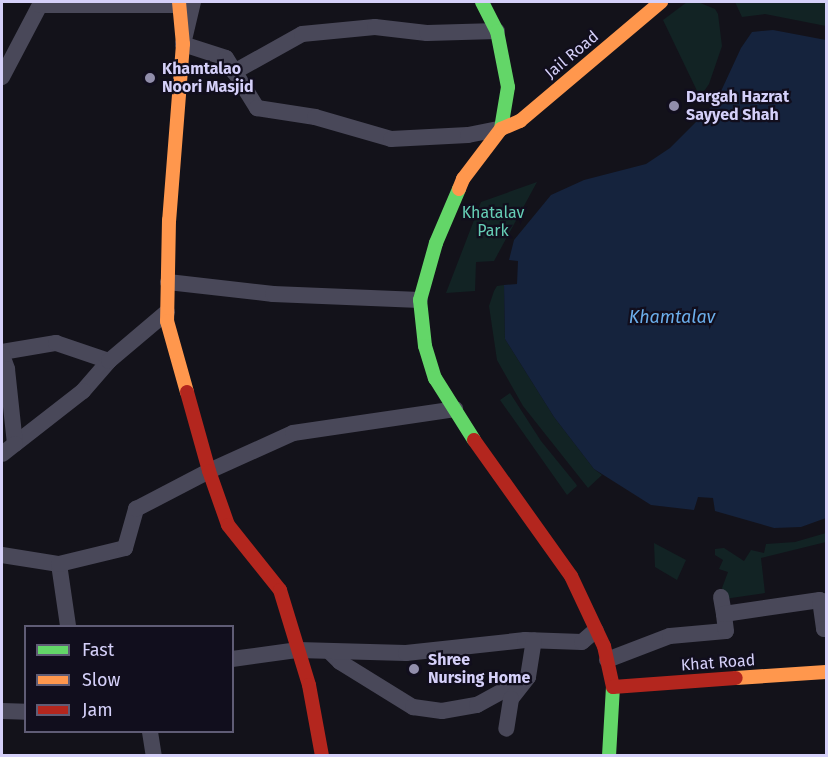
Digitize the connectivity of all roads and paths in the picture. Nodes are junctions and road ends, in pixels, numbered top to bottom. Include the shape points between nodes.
1 (482, 2) edge
2 (661, 2) edge
3 (184, 3) edge
4 (497, 31) junction
5 (183, 44) junction
6 (234, 72) junction
7 (2, 77) edge
8 (501, 129) junction
9 (168, 282) junction
10 (420, 300) junction
11 (167, 312) junction
12 (2, 353) edge
13 (109, 361) junction
14 (455, 409) junction
15 (15, 444) junction
16 (2, 454) edge
17 (209, 471) junction
18 (2, 555) edge
19 (59, 564) junction
20 (68, 625) edge
21 (826, 629) edge
22 (596, 630) junction
23 (534, 640) junction
24 (298, 651) junction
25 (330, 652) junction
26 (234, 659) edge
27 (607, 660) junction
28 (826, 672) edge
29 (528, 677) junction
30 (613, 687) junction
31 (2, 711) edge
32 (24, 712) edge
33 (506, 729) dead end
34 (150, 733) edge
35 (154, 756) edge
36 (322, 756) edge
37 (609, 756) edge

1 - 4 main road
2 - 8 main road, Jail Road via 520,121
3 - 5 street
3 - 7 street via 40,5
4 - 6 street via 427,33 375,27 302,34
4 - 8 main road via 508,87
5 - 6 street via 226,58
5 - 9 main road
6 - 8 street via 257,108 315,117 391,139
8 - 10 main road via 464,179 436,243
9 - 10 street via 273,294
9 - 11 main road
10 - 14 main road via 425,346 435,378
11 - 13 street
11 - 17 main road
12 - 13 street via 56,343
12 - 15 street
13 - 15 street via 83,391
14 - 17 street via 293,433
14 - 22 main road via 571,576
15 - 16 street
17 - 19 street via 136,509 125,548
17 - 24 main road via 228,525 280,590
18 - 19 street
19 - 20 street
21 - 27 street via 820,600 723,606 726,631 676,635
22 - 23 street via 582,642
22 - 27 main road
23 - 25 street via 406,653
23 - 29 street
24 - 25 street
24 - 26 street
24 - 36 main road via 309,685
25 - 29 street via 413,707 442,711 477,705
27 - 30 main road
28 - 30 main road, Khat Road
29 - 33 street via 511,699
30 - 37 main road
31 - 32 street
34 - 35 street

